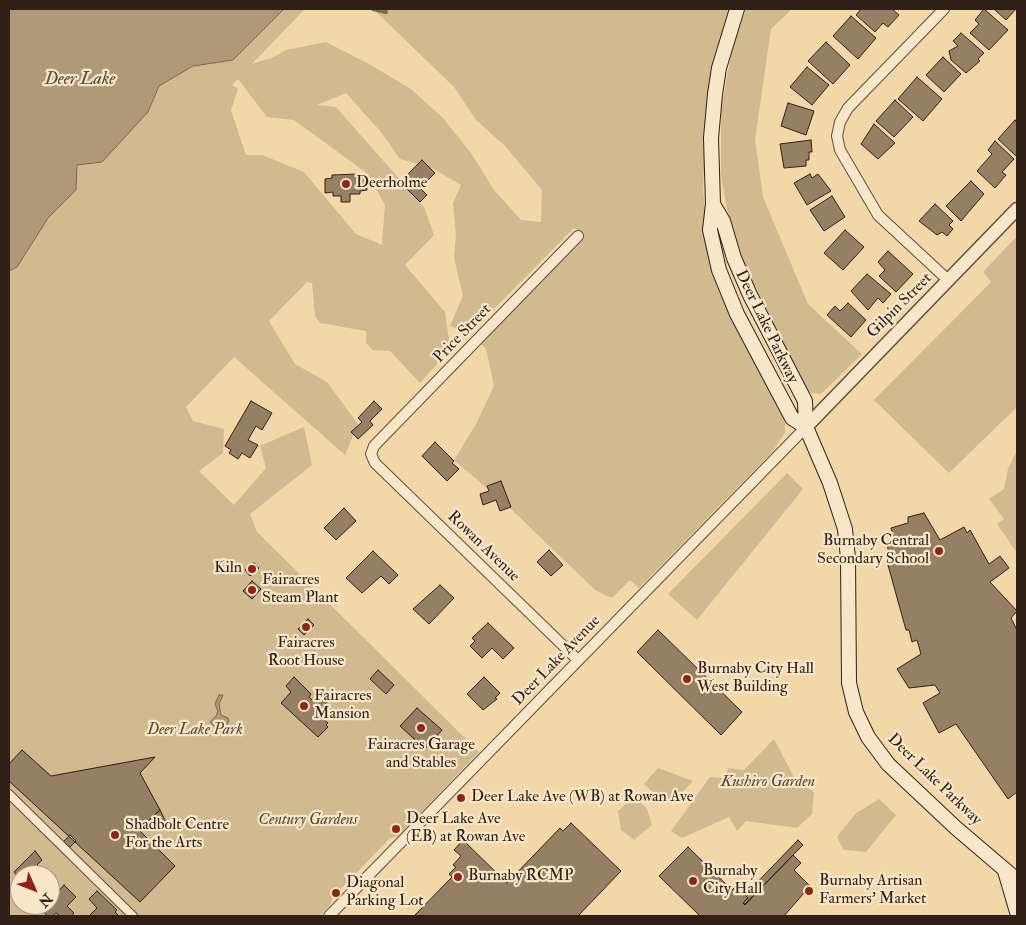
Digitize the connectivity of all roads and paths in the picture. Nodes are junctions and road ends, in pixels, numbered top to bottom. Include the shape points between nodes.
1 (737, 9) edge
2 (944, 9) edge
3 (713, 204) junction
4 (1017, 209) edge
5 (578, 236) dead end
6 (948, 280) junction
7 (806, 427) junction
8 (371, 454) joint
9 (578, 660) junction
10 (9, 794) edge
11 (1006, 871) junction
12 (1017, 880) edge
13 (1017, 912) edge
14 (133, 916) edge
15 (329, 916) edge

1 - 3 main road, Deer Lake Parkway via 719,68 715,94 711,147
2 - 6 street via 848,108 837,136 840,150 878,215
3 - 7 main road, Deer Lake Parkway via 724,221 734,258 750,295 805,401
3 - 7 main road, Deer Lake Parkway via 710,230 727,291 792,418
4 - 6 street, Gilpin Street
5 - 8 street, Price Street via 374,446
6 - 7 street, Gilpin Street
7 - 9 street, Deer Lake Avenue
7 - 11 main road, Deer Lake Parkway via 845,529 849,583 849,683 856,712 868,738 883,758
8 - 9 street, Rowan Avenue via 374,463
9 - 15 street, Deer Lake Avenue
10 - 14 street
11 - 12 main road, Deer Lake Parkway
11 - 13 main road

